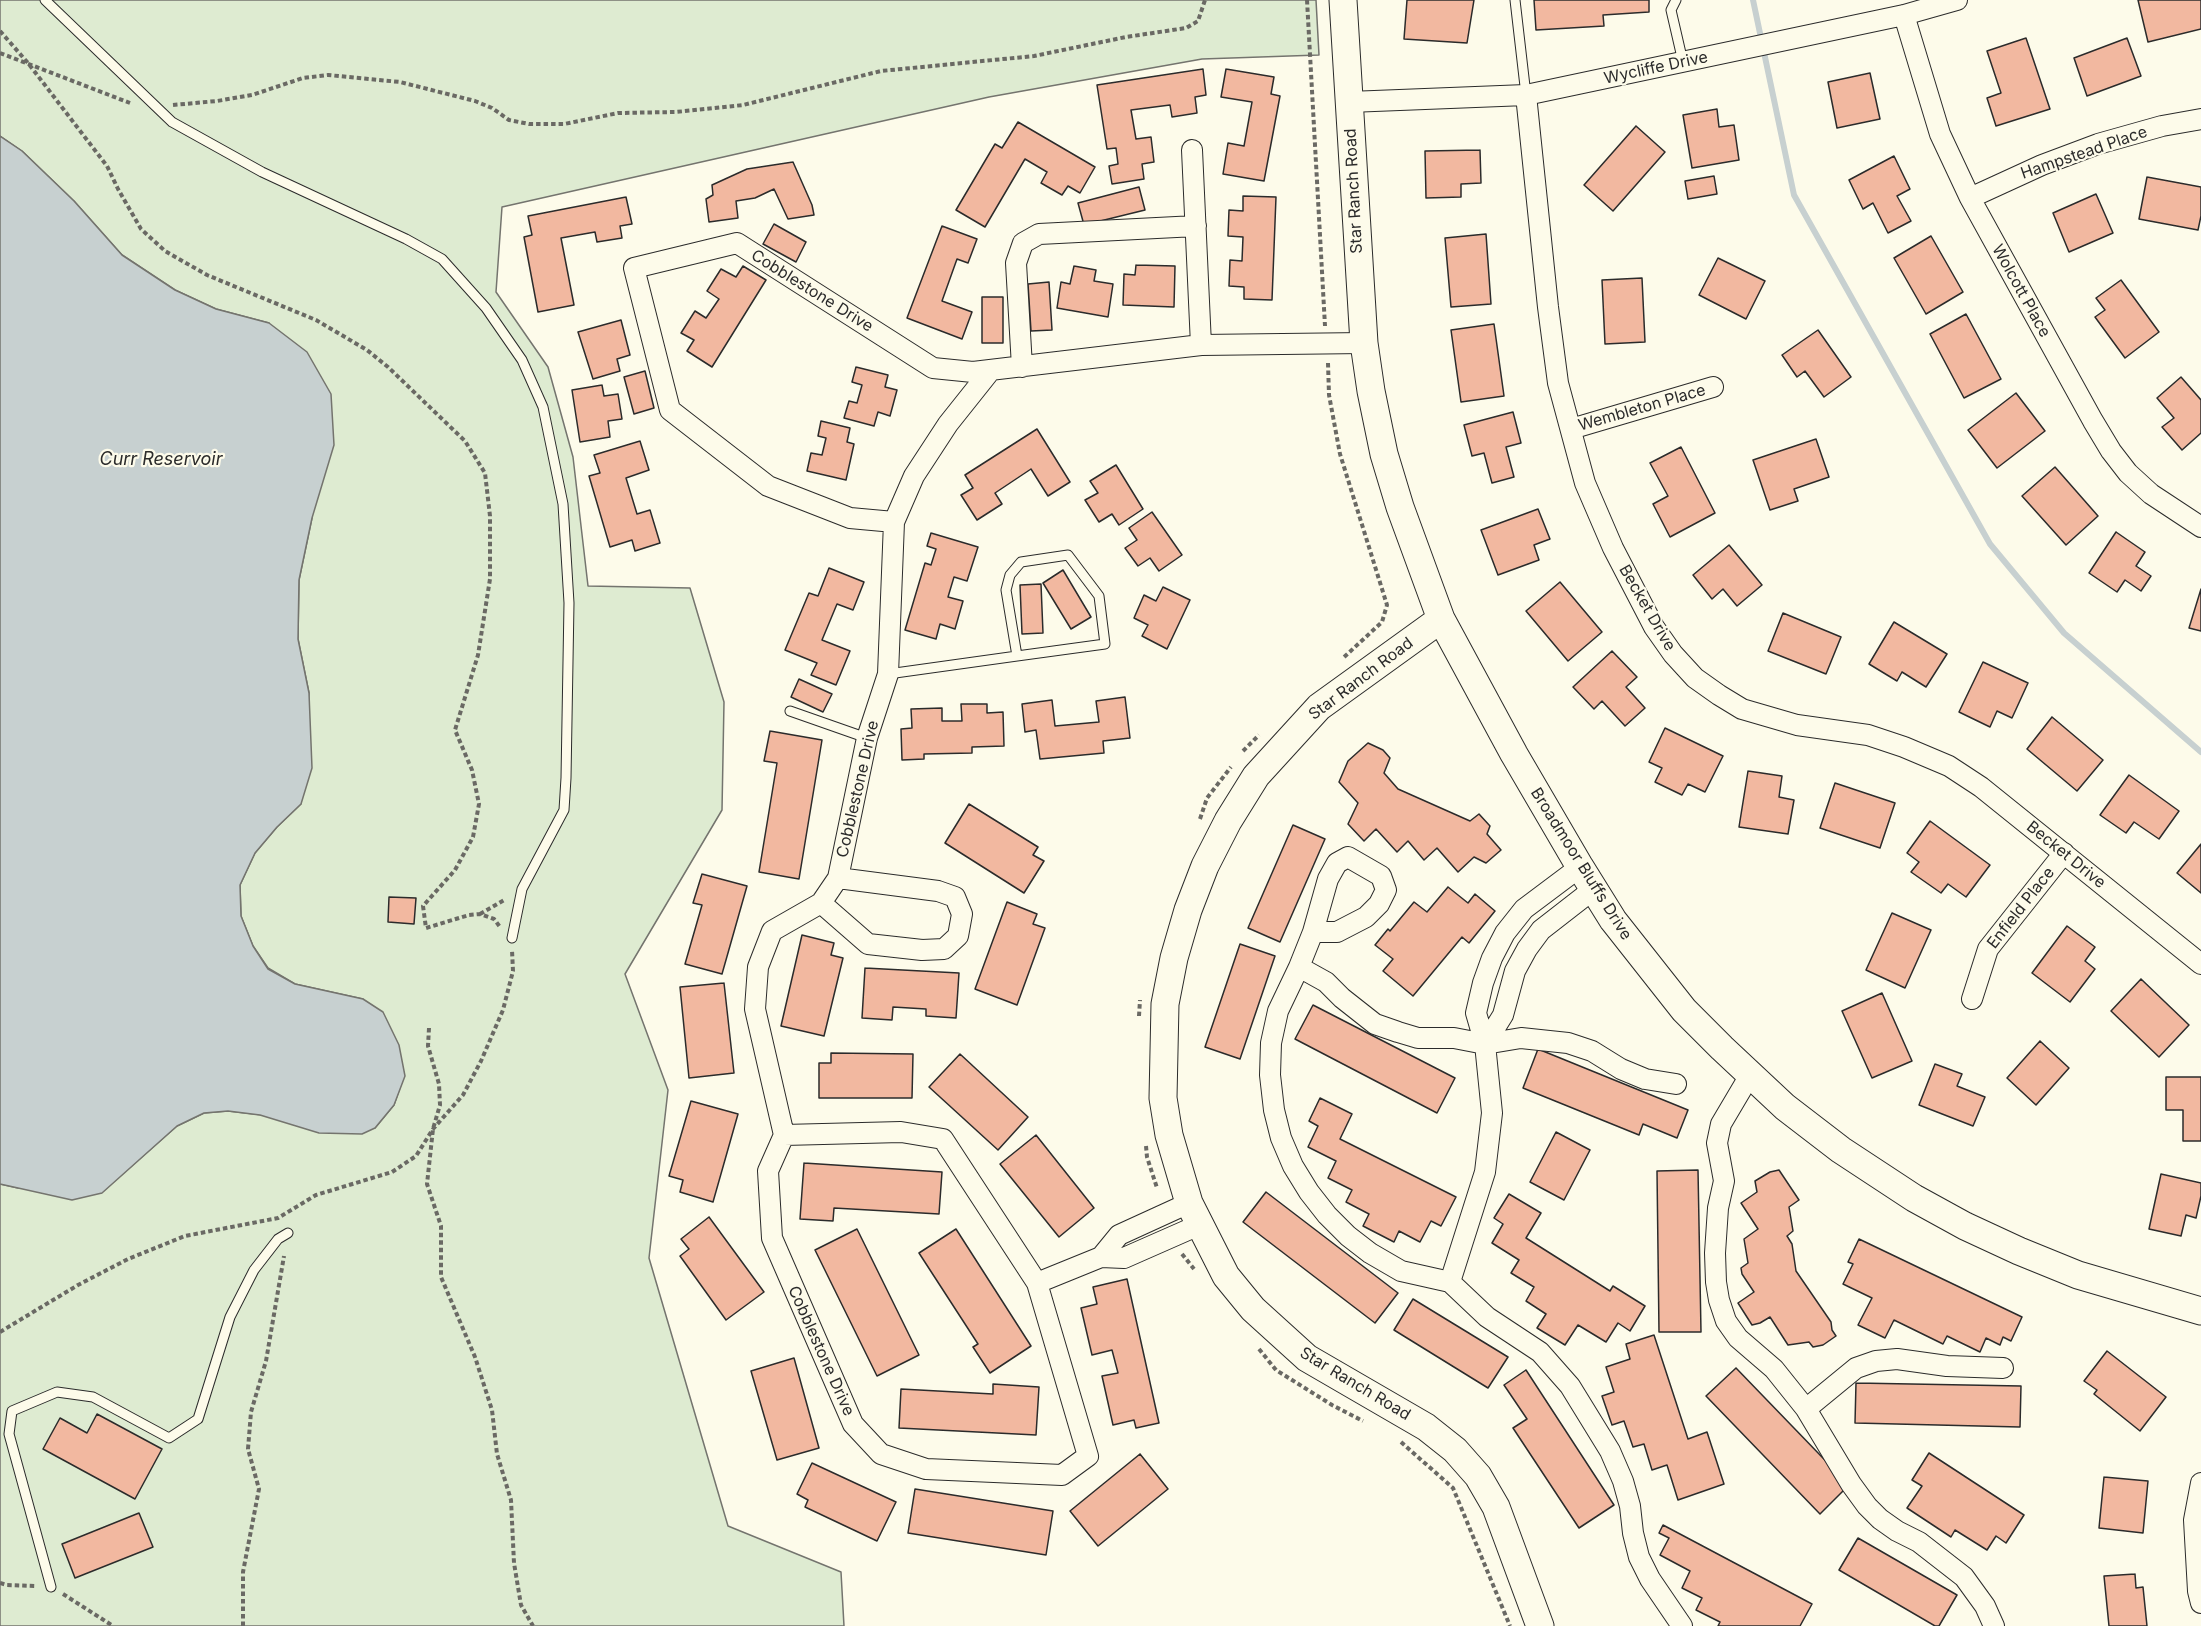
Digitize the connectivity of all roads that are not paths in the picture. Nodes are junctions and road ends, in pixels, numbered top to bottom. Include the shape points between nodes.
1 (45, 0) edge
2 (1343, 0) edge
3 (1515, 0) edge
4 (1677, 0) edge
5 (1957, 0) edge
6 (1928, 4) edge
7 (1904, 15) junction
8 (1683, 63) junction
9 (1526, 95) junction
10 (1349, 102) junction
11 (2201, 119) edge
12 (1192, 150) dead end
13 (1970, 198) junction
14 (1196, 226) junction
15 (1364, 343) junction
16 (1202, 345) junction
17 (1022, 367) junction
18 (991, 370) junction
19 (1713, 387) dead end
20 (1571, 429) junction
21 (894, 522) junction
22 (2201, 527) edge
23 (1441, 619) junction
24 (1017, 656) junction
25 (888, 674) junction
26 (790, 711) dead end
27 (867, 738) junction
28 (2064, 853) junction
29 (838, 878) junction
30 (1587, 878) junction
31 (821, 903) junction
32 (1313, 932) dead end
33 (512, 938) road end
34 (2201, 964) edge
35 (1299, 967) junction
36 (1972, 999) dead end
37 (1485, 1044) junction
38 (1750, 1075) junction
39 (1676, 1084) dead end
40 (784, 1135) junction
41 (1185, 1214) junction
42 (288, 1233) road end
43 (1101, 1257) junction
44 (1450, 1282) junction
45 (1037, 1283) junction
46 (2201, 1311) edge
47 (2003, 1368) dead end
48 (1806, 1409) junction
49 (2201, 1483) edge
50 (51, 1587) dead end
51 (2201, 1603) edge
52 (1540, 1626) edge
53 (1682, 1626) edge
54 (1994, 1626) edge

1 - 33 lane via 172,122 262,172 442,259 486,308 522,360 543,407 563,504 569,603 567,778 564,810 522,889
2 - 10 street, Star Ranch Road
3 - 9 lane
4 - 8 lane via 1671,10
5 - 6 street, Wycliffe Drive
6 - 7 street, Wycliffe Drive
7 - 8 street, Wycliffe Drive
7 - 13 street, Wolcott Place via 1940,134
8 - 9 street, Wycliffe Drive
9 - 10 street, Wycliffe Drive
9 - 20 street, Becket Drive via 1558,383
10 - 15 street, Star Ranch Road
11 - 13 street, Hampstead Place via 2098,144
12 - 14 street
13 - 22 street, Wolcott Place via 2111,451 2151,494
14 - 16 street
14 - 17 street via 1039,234 1023,243 1016,263
15 - 16 street, Cobblestone Drive
15 - 23 street, Star Ranch Road via 1384,454
16 - 17 street, Cobblestone Drive
17 - 18 street, Cobblestone Drive
18 - 21 street, Cobblestone Drive via 948,424 914,476
18 - 21 street, Cobblestone Drive via 933,368 737,243 634,268 670,410 768,486 850,518
19 - 20 street, Wembleton Place
20 - 28 street, Becket Drive via 1586,483 1613,549 1654,627 1695,678 1742,709 1797,725 1868,735 1949,766
21 - 25 street, Cobblestone Drive
23 - 30 street, Broadmoor Bluffs Drive
23 - 41 street, Star Ranch Road via 1319,707 1290,736 1256,776 1205,866 1174,958 1165,1015 1163,1098
24 - 24 lane via 1106,644 1099,596 1068,555 1021,562 1010,575 1006,590
24 - 25 lane
25 - 27 street, Cobblestone Drive
26 - 27 lane
27 - 29 street, Cobblestone Drive
28 - 34 street, Becket Drive
28 - 36 street, Enfield Place via 1988,949
29 - 31 street, Cobblestone Drive
29 - 31 street, Cobblestone Drive via 938,891 955,897 962,915 958,936 944,949 868,944
30 - 37 street via 1527,949 1515,971 1503,1015
30 - 37 street via 1524,909 1505,933 1492,958 1476,1013
30 - 38 street, Broadmoor Bluffs Drive via 1614,920 1684,1010
31 - 40 street, Cobblestone Drive via 772,931 758,968 755,1010
32 - 35 street
35 - 37 street via 1326,982 1376,1024 1418,1038 1454,1038
35 - 44 street via 1278,1011 1270,1075 1281,1138 1293,1166 1327,1215 1371,1253 1401,1271
37 - 39 street via 1521,1038 1568,1043 1645,1079
37 - 44 street via 1492,1113 1485,1172
38 - 46 street, Broadmoor Bluffs Drive via 1841,1150 1965,1226 2078,1275
38 - 48 street via 1721,1124 1717,1143 1724,1181 1715,1253 1719,1300 1726,1321 1738,1338 1774,1369
40 - 45 street, Cobblestone Drive via 901,1132 943,1139
40 - 45 street, Cobblestone Drive via 768,1171 772,1238 853,1424 881,1454 926,1469 1062,1475 1088,1456
41 - 43 street via 1119,1235
41 - 43 street via 1175,1236 1124,1258
41 - 52 street, Star Ranch Road via 1226,1276 1280,1335 1307,1358 1426,1427 1455,1450 1478,1476 1496,1507
42 - 50 lane via 278,1239 254,1270 230,1317 198,1419 169,1438 93,1397 57,1392 12,1411 9,1434
43 - 45 street
44 - 53 street via 1487,1317 1540,1352 1570,1386 1610,1451 1623,1481 1639,1557
47 - 48 street via 1897,1359 1876,1361 1856,1368
48 - 54 street via 1867,1506 1964,1577
49 - 51 street via 2194,1520

